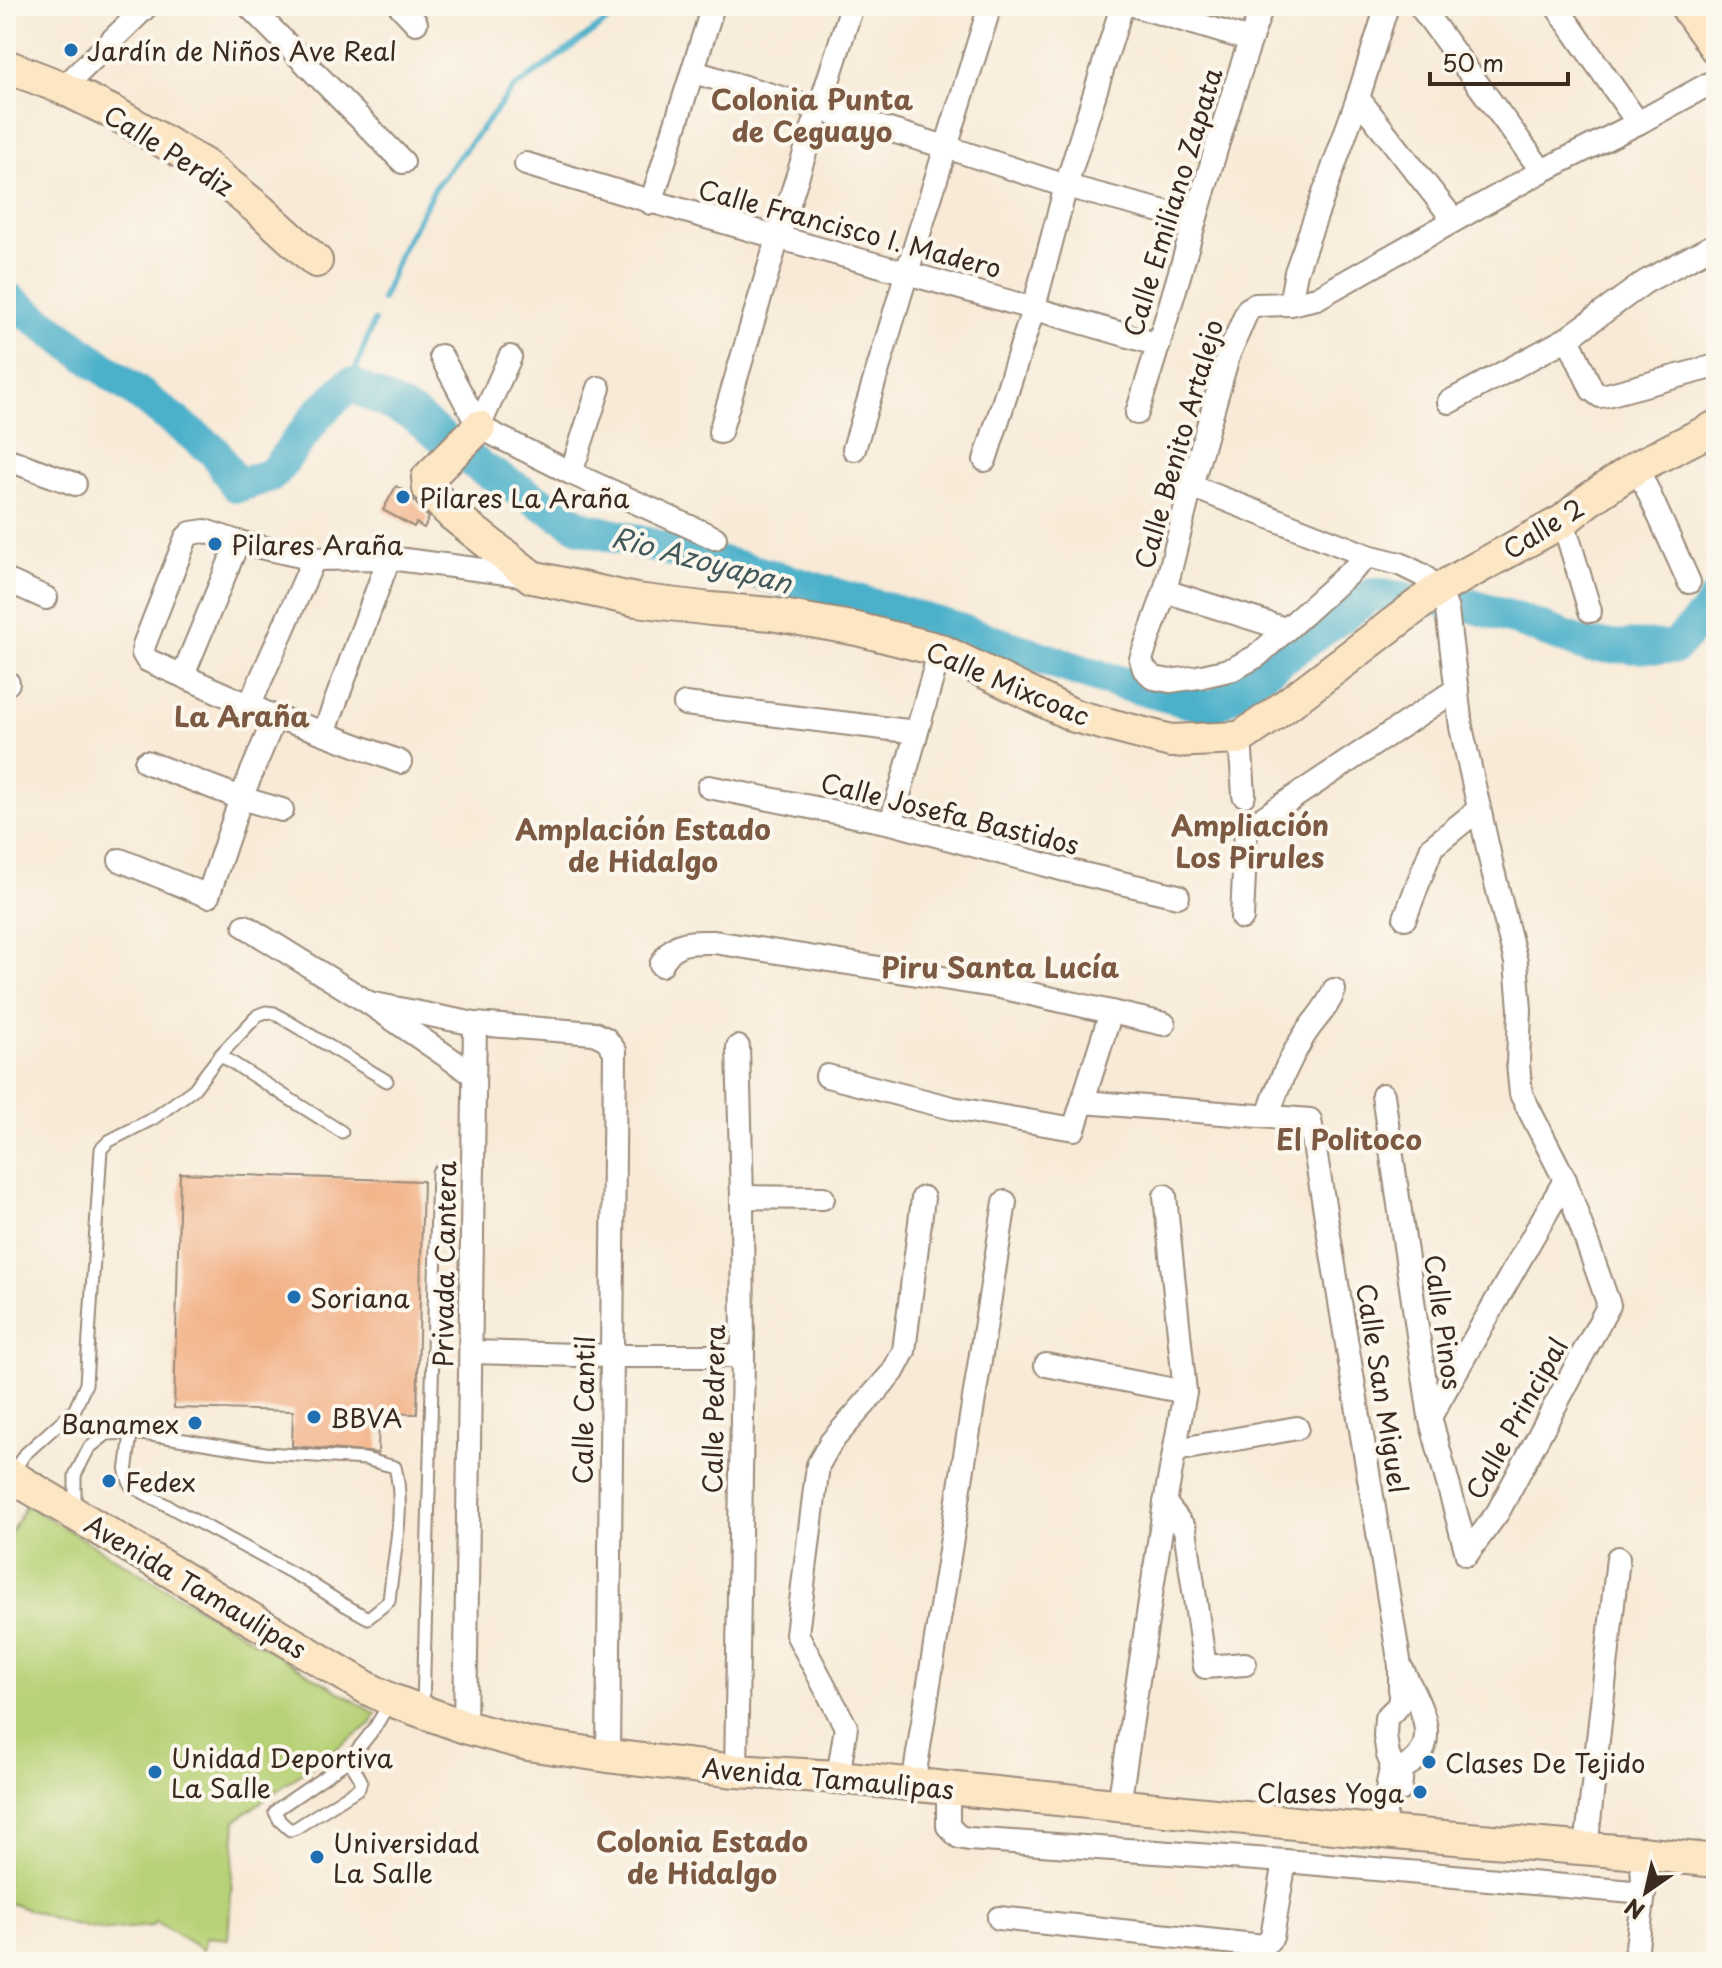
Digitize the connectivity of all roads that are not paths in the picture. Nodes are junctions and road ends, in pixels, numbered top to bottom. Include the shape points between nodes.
1 (147, 6) edge
2 (249, 6) edge
3 (400, 6) edge
4 (713, 6) edge
5 (852, 6) edge
6 (990, 6) edge
7 (1122, 6) edge
8 (1136, 6) edge
9 (1262, 6) edge
10 (1387, 6) edge
11 (1420, 6) edge
12 (1556, 6) edge
13 (1686, 6) edge
14 (416, 23) dead end
15 (1250, 40) junction
16 (1716, 48) edge
17 (6, 66) edge
18 (694, 72) junction
19 (1716, 80) edge
20 (63, 88) junction
21 (1358, 98) junction
22 (818, 109) junction
23 (1638, 123) junction
24 (946, 147) junction
25 (403, 162) dead end
26 (526, 164) dead end
27 (1542, 171) junction
28 (1066, 186) junction
29 (651, 203) junction
30 (1195, 220) junction
31 (1454, 220) junction
32 (778, 237) junction
33 (1716, 244) edge
34 (316, 261) dead end
35 (907, 272) junction
36 (1290, 304) junction
37 (1034, 307) junction
38 (1568, 338) junction
39 (1159, 345) junction
40 (441, 356) dead end
41 (510, 357) dead end
42 (1716, 366) edge
43 (599, 388) dead end
44 (1449, 402) dead end
45 (1137, 413) dead end
46 (1716, 427) edge
47 (720, 432) dead end
48 (469, 437) junction
49 (854, 449) dead end
50 (6, 459) edge
51 (985, 460) dead end
52 (1637, 467) junction
53 (571, 473) junction
54 (75, 484) dead end
55 (1191, 486) junction
56 (1563, 521) junction
57 (715, 538) dead end
58 (238, 542) junction
59 (1368, 556) junction
60 (389, 558) junction
61 (314, 559) junction
62 (532, 577) junction
63 (6, 580) edge
64 (1689, 582) dead end
65 (1439, 589) junction
66 (1165, 591) junction
67 (46, 598) dead end
68 (1590, 611) dead end
69 (1285, 629) junction
70 (940, 650) junction
71 (183, 675) junction
72 (1457, 689) junction
73 (250, 704) junction
74 (685, 704) dead end
75 (275, 717) junction
76 (916, 732) junction
77 (324, 733) junction
78 (1240, 738) junction
79 (146, 762) dead end
80 (400, 762) dead end
81 (709, 787) dead end
82 (1244, 795) dead end
83 (241, 798) junction
84 (1479, 809) junction
85 (282, 810) dead end
86 (891, 823) junction
87 (120, 860) dead end
88 (1178, 896) dead end
89 (1242, 918) dead end
90 (1405, 918) dead end
91 (245, 926) dead end
92 (661, 965) dead end
93 (1334, 990) dead end
94 (369, 1003) junction
95 (1111, 1012) junction
96 (475, 1024) junction
97 (1164, 1024) dead end
98 (738, 1047) dead end
99 (220, 1055) junction
100 (474, 1075) junction
101 (827, 1076) dead end
102 (387, 1081) dead end
103 (1383, 1095) dead end
104 (1083, 1102) junction
105 (1268, 1116) junction
106 (342, 1132) dead end
107 (438, 1172) dead end
108 (1565, 1180) junction
109 (1165, 1196) dead end
110 (742, 1197) junction
111 (823, 1198) dead end
112 (923, 1198) dead end
113 (1005, 1202) dead end
114 (471, 1352) junction
115 (612, 1356) junction
116 (743, 1356) junction
117 (1046, 1365) dead end
118 (1185, 1392) junction
119 (1430, 1417) junction
120 (1297, 1428) dead end
121 (131, 1433) junction
122 (1176, 1450) junction
123 (8, 1475) edge
124 (1165, 1503) junction
125 (81, 1517) junction
126 (1467, 1554) joint
127 (1618, 1558) dead end
128 (1245, 1664) dead end
129 (1400, 1666) junction
130 (391, 1700) junction
131 (1398, 1706) junction
132 (423, 1711) junction
133 (1423, 1713) junction
134 (465, 1727) junction
135 (608, 1756) junction
136 (349, 1760) junction
137 (1397, 1767) junction
138 (736, 1771) junction
139 (838, 1777) junction
140 (913, 1785) junction
141 (948, 1788) junction
142 (1119, 1805) junction
143 (1389, 1832) junction
144 (1586, 1849) junction
145 (1641, 1853) junction
146 (1285, 1861) junction
147 (1716, 1861) edge
148 (1644, 1893) junction
149 (999, 1918) dead end
150 (1635, 1962) edge

1 - 20 street
2 - 25 street
3 - 14 street
4 - 18 street
5 - 22 street
6 - 24 street
7 - 28 street
8 - 15 street
9 - 15 street, Calle Emiliano Zapata
10 - 21 street
11 - 27 street
12 - 23 street
13 - 16 street
15 - 30 street, Calle Emiliano Zapata
17 - 20 street, Calle Perdiz
18 - 22 street
18 - 29 street
19 - 23 street
20 - 34 street, Calle Perdiz via 204,165
21 - 31 street
21 - 36 street via 1296,272
22 - 24 street
22 - 32 street
23 - 27 street
24 - 28 street
24 - 35 street
26 - 29 street, Calle Francisco I. Madero
27 - 31 street
28 - 30 street
28 - 37 street
29 - 32 street, Calle Francisco I. Madero
30 - 39 street, Calle Emiliano Zapata
31 - 36 street via 1317,298
32 - 35 street, Calle Francisco I. Madero
32 - 47 street
33 - 38 street via 1645,282
35 - 37 street, Calle Francisco I. Madero
35 - 49 street
36 - 55 street, Calle Benito Artalejo via 1248,309 1228,356
37 - 39 street, Calle Francisco I. Madero
37 - 51 street
38 - 42 street via 1592,390 1600,396
38 - 44 street
39 - 45 street, Calle Emiliano Zapata
40 - 48 street
41 - 48 street
43 - 53 street
46 - 52 street, Calle 2
48 - 53 street
48 - 62 street via 428,478 429,489 453,515
50 - 54 street
52 - 56 street, Calle 2
52 - 64 street
53 - 57 street
55 - 59 street
55 - 66 street, Calle Benito Artalejo
56 - 65 street, Calle 2
56 - 68 street
58 - 61 street
58 - 71 street
58 - 71 street via 205,531 186,538 143,653 152,663
59 - 65 street via 1400,564
59 - 69 street
60 - 61 street
60 - 62 street
60 - 77 street
61 - 73 street
62 - 70 street, Calle Mixcoac via 636,600 857,629
63 - 67 street
65 - 72 street via 1447,610
65 - 78 street
66 - 69 street, Calle Benito Artalejo
66 - 69 street, Calle Benito Artalejo via 1141,659 1154,678 1170,681 1233,669 1257,656
70 - 76 street
70 - 78 street, Calle Mixcoac via 1075,716 1171,741
71 - 73 street
72 - 84 street
72 - 89 street via 1246,829
73 - 75 street
74 - 76 street
75 - 77 street
75 - 83 street
76 - 86 street
77 - 80 street
78 - 82 street
79 - 83 street
81 - 86 street, Calle Josefa Bastidos
83 - 85 street
83 - 87 street via 208,896
84 - 90 street via 1432,847
84 - 108 street via 1516,962 1521,1094
86 - 88 street, Calle Josefa Bastidos
91 - 94 street
92 - 95 street via 681,944 714,942 1000,987
93 - 105 street via 1281,1075
94 - 96 street
94 - 100 street
95 - 97 street
95 - 104 street
96 - 100 street, Privada Cantera
96 - 115 street, Calle Cantil via 594,1033 615,1051
98 - 110 street, Calle Pedrera
99 - 102 lane via 258,1015 274,1013
99 - 106 lane
99 - 123 lane via 194,1089 101,1149 86,1384 75,1409
100 - 114 street, Privada Cantera
101 - 104 street via 952,1108 1074,1129
103 - 119 street, Calle Pinos
104 - 105 street
105 - 129 street, Calle San Miguel via 1310,1120
107 - 132 lane
108 - 119 street
108 - 126 street, Calle Principal via 1609,1305 1498,1512
109 - 118 street
110 - 111 street
110 - 116 street, Calle Pedrera
112 - 139 street via 904,1351 818,1465 797,1634 846,1727
113 - 140 street
114 - 115 street
114 - 134 street, Privada Cantera
115 - 116 street
115 - 135 street, Calle Cantil
116 - 138 street, Calle Pedrera
117 - 118 street
118 - 122 street
119 - 126 street, Calle Pinos
120 - 122 street
121 - 121 lane via 265,1453 365,1459 395,1467 400,1505 389,1601 368,1618 131,1486 126,1473
121 - 125 lane via 107,1434 89,1448 75,1475
122 - 124 street
123 - 125 street, Avenida Tamaulipas
124 - 128 street via 1185,1529 1205,1667
124 - 142 street
125 - 130 street, Avenida Tamaulipas
127 - 144 street
129 - 131 street, Calle San Miguel
129 - 133 street, Calle San Miguel
130 - 132 street, Avenida Tamaulipas
130 - 136 lane
131 - 133 street
131 - 137 street, Calle San Miguel via 1386,1718 1385,1736 1388,1755
132 - 134 street, Avenida Tamaulipas
133 - 137 street, Calle San Miguel via 1427,1741 1418,1757
134 - 135 street, Avenida Tamaulipas via 528,1744
135 - 138 street, Avenida Tamaulipas
136 - 136 lane via 279,1808 275,1812 280,1821 290,1830 296,1828 359,1788 361,1780
137 - 143 street, Calle San Miguel
138 - 139 street, Avenida Tamaulipas
139 - 140 street, Avenida Tamaulipas
140 - 141 street, Avenida Tamaulipas
141 - 142 street, Avenida Tamaulipas
141 - 146 street via 948,1826 959,1837
142 - 143 street, Avenida Tamaulipas
143 - 144 street, Avenida Tamaulipas
144 - 145 street, Avenida Tamaulipas
145 - 147 street, Avenida Tamaulipas
145 - 148 street
146 - 148 street
146 - 149 street via 1272,1937 1264,1946
148 - 150 street

